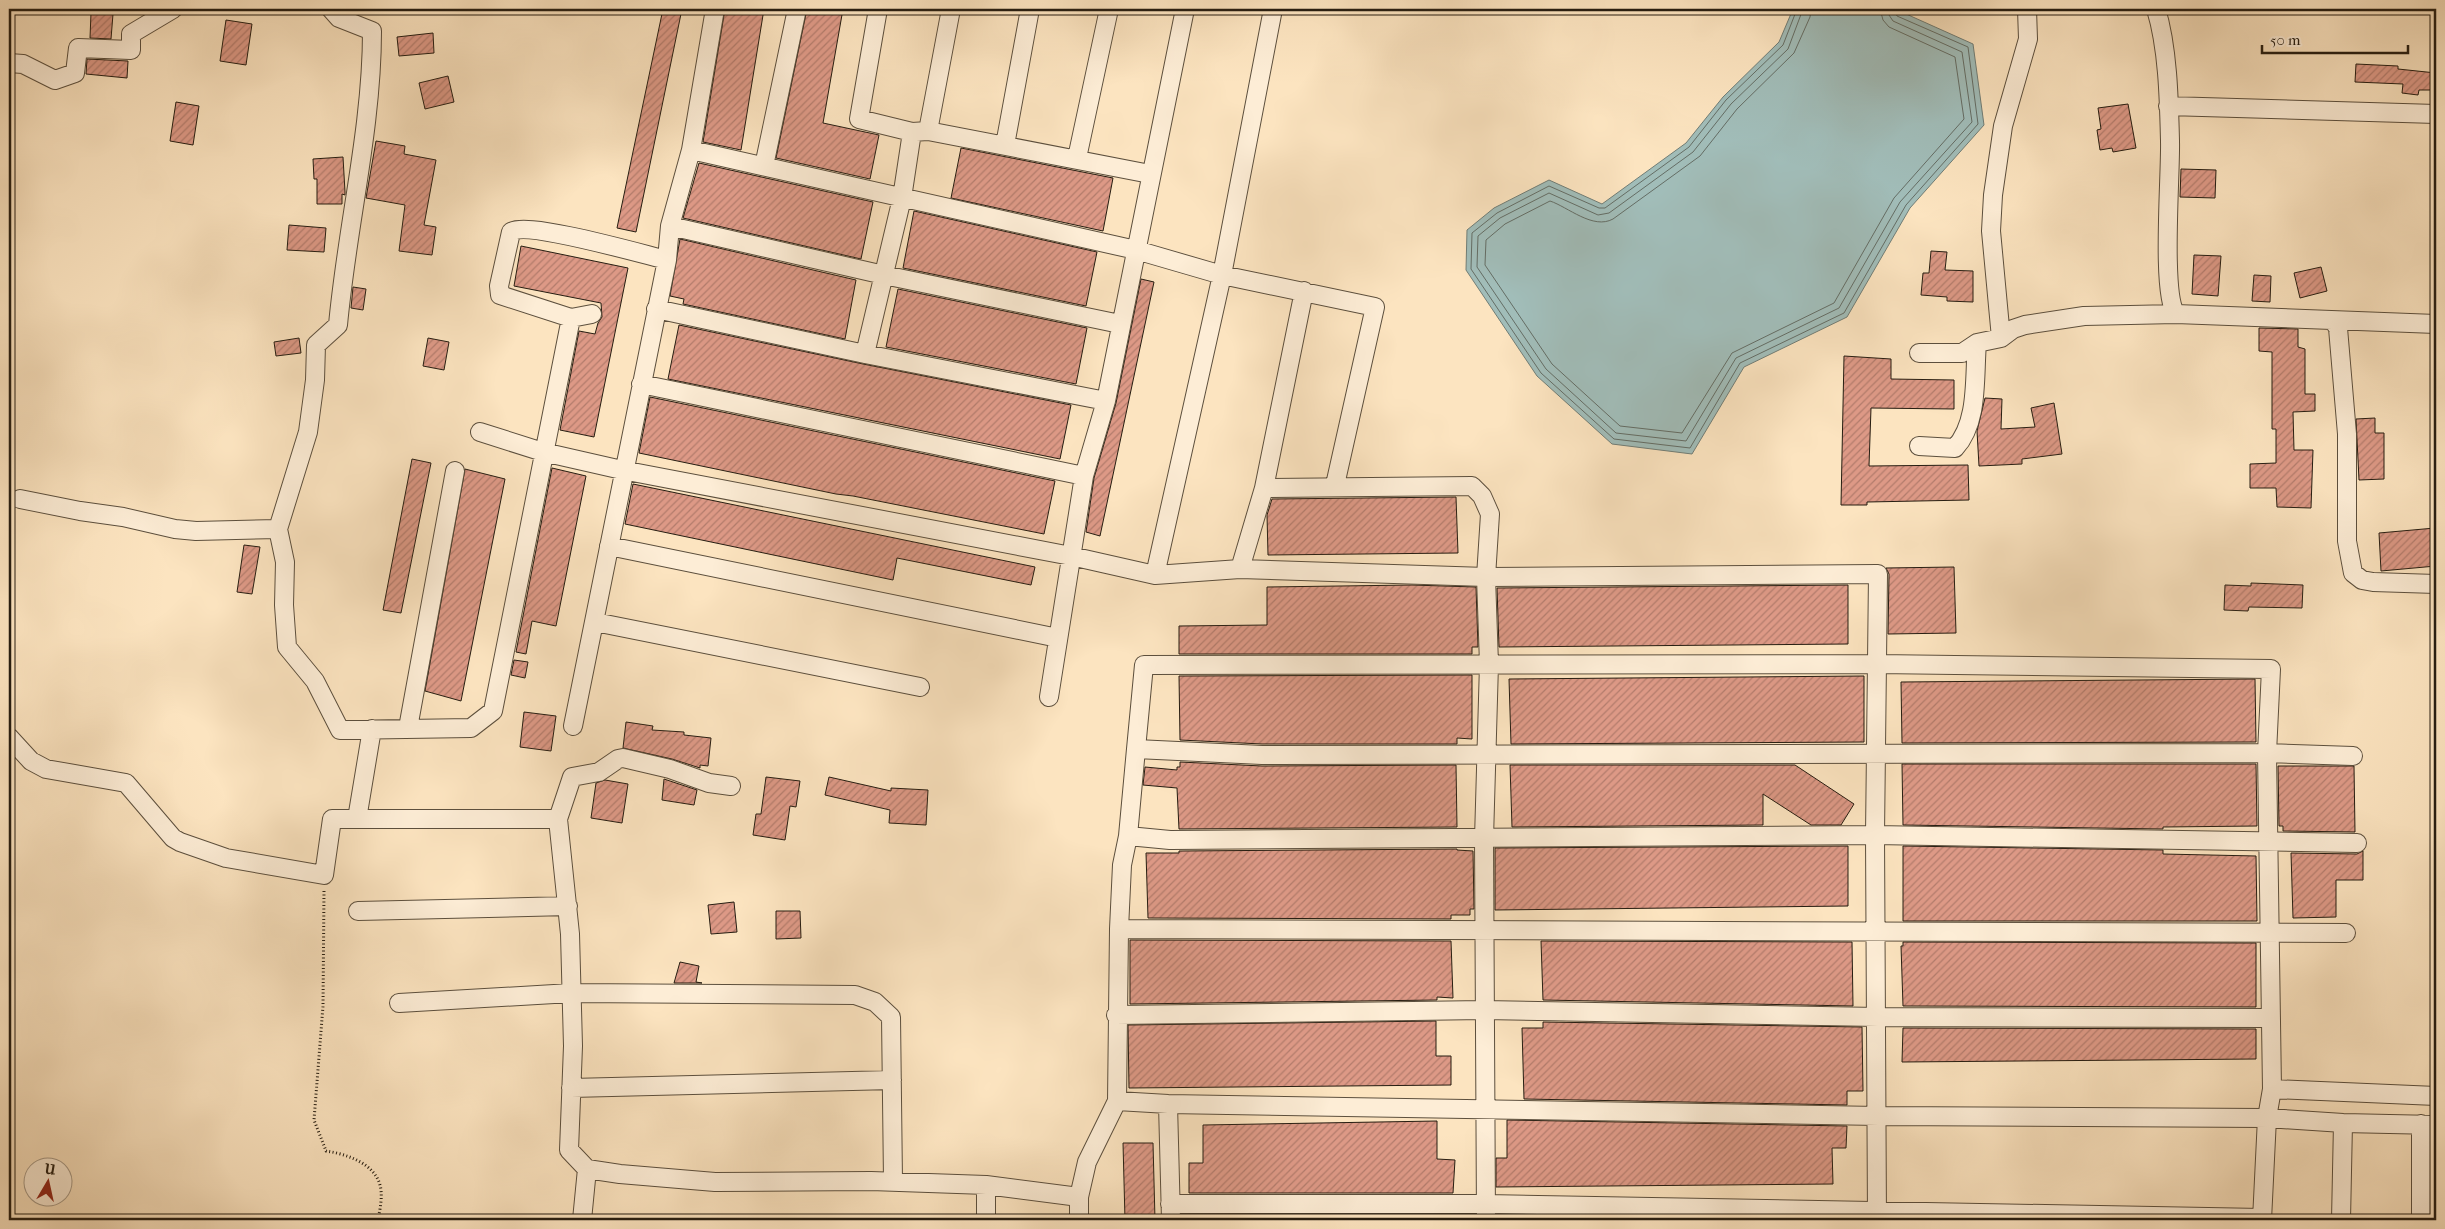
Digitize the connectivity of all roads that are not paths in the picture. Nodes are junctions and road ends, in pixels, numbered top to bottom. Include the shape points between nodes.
1 (173, 9) edge
2 (331, 9) edge
3 (715, 9) edge
4 (796, 9) edge
5 (878, 9) edge
6 (951, 9) edge
7 (1030, 9) edge
8 (1109, 9) edge
9 (1185, 9) edge
10 (1273, 9) edge
11 (2027, 9) edge
12 (2156, 9) edge
13 (9, 63) edge
14 (2168, 106) junction
15 (2436, 114) edge
16 (920, 131) junction
17 (1005, 145) junction
18 (691, 150) junction
19 (1077, 158) junction
20 (764, 166) junction
21 (1150, 174) junction
22 (902, 198) junction
23 (670, 226) junction
24 (1136, 250) junction
25 (667, 260) junction
26 (1222, 274) junction
27 (884, 275) junction
28 (1304, 291) junction
29 (656, 309) junction
30 (592, 314) dead end
31 (2176, 314) junction
32 (571, 318) junction
33 (2334, 322) junction
34 (1120, 324) junction
35 (2436, 324) edge
36 (2001, 338) junction
37 (1977, 343) junction
38 (1919, 353) dead end
39 (865, 354) junction
40 (641, 384) junction
41 (1106, 401) junction
42 (480, 432) dead end
43 (1919, 446) dead end
44 (543, 452) junction
45 (622, 470) junction
46 (455, 472) dead end
47 (1084, 476) junction
48 (1335, 486) junction
49 (1264, 488) junction
50 (20, 499) dead end
51 (278, 529) junction
52 (609, 546) junction
53 (1071, 556) junction
54 (1240, 569) junction
55 (1155, 575) junction
56 (1486, 577) junction
57 (2436, 584) edge
58 (596, 622) junction
59 (1058, 638) junction
60 (1489, 664) junction
61 (1877, 664) junction
62 (920, 687) dead end
63 (1049, 697) dead end
64 (573, 726) dead end
65 (408, 728) junction
66 (372, 729) junction
67 (9, 737) edge
68 (1136, 749) junction
69 (1487, 753) junction
70 (2266, 753) junction
71 (1876, 755) junction
72 (2354, 756) dead end
73 (730, 786) dead end
74 (357, 819) junction
75 (558, 819) junction
76 (1875, 835) junction
77 (1128, 836) junction
78 (1484, 839) junction
79 (2269, 841) junction
80 (2357, 843) dead end
81 (568, 906) junction
82 (358, 911) dead end
83 (1118, 929) junction
84 (1484, 930) junction
85 (1876, 930) junction
86 (2269, 932) junction
87 (2346, 933) dead end
88 (571, 994) junction
89 (399, 1003) dead end
90 (1484, 1010) junction
91 (1116, 1015) junction
92 (1878, 1017) junction
93 (2270, 1018) junction
94 (892, 1080) junction
95 (571, 1088) junction
96 (2272, 1089) junction
97 (2436, 1096) edge
98 (1117, 1101) junction
99 (1168, 1104) junction
100 (1485, 1111) junction
101 (1878, 1116) junction
102 (2267, 1118) junction
103 (2343, 1124) junction
104 (2429, 1125) edge
105 (2429, 1144) edge
106 (587, 1169) junction
107 (892, 1181) junction
108 (986, 1185) junction
109 (1079, 1198) junction
110 (1170, 1212) edge
111 (1486, 1212) edge
112 (1877, 1215) edge
113 (2262, 1219) edge
114 (582, 1220) edge
115 (986, 1220) edge
116 (1079, 1220) edge
117 (2341, 1220) edge
118 (2420, 1220) edge

1 - 13 street via 131,34 131,50 78,48 75,73 55,80 23,64
2 - 51 street via 339,18 372,30 372,74 343,268 338,325 316,345 308,432
3 - 18 street
4 - 20 street
5 - 16 street via 859,119
6 - 16 street
7 - 17 street
8 - 19 street
9 - 21 street
10 - 26 street
11 - 36 street via 2028,39 2003,126 1993,195 1991,231
12 - 14 street via 2164,50
14 - 15 street
14 - 31 street via 2170,280 2172,307
16 - 17 street
16 - 22 street
17 - 19 street
18 - 20 street
18 - 23 street
19 - 21 street
20 - 22 street
21 - 24 street
22 - 24 street
22 - 27 street
23 - 25 street
23 - 27 street
24 - 26 street
24 - 34 street
25 - 29 street
25 - 32 street via 541,230 513,231 499,286 500,295
26 - 28 street
26 - 55 street
27 - 34 street
27 - 39 street
28 - 48 street via 1375,307
28 - 49 street
29 - 39 street
29 - 40 street
30 - 32 street
31 - 33 street
31 - 36 street via 2084,316 2025,325
32 - 44 street
33 - 35 street
33 - 57 street via 2338,328 2347,434 2347,541 2353,573 2362,580 2374,582
34 - 41 street
36 - 37 street
37 - 38 street via 1962,354
37 - 43 street via 1970,422 1962,440 1955,448
39 - 41 street
40 - 45 street
40 - 47 street
41 - 47 street
42 - 44 street
44 - 45 street
44 - 65 street via 493,711 471,728
45 - 52 street
45 - 53 street
46 - 65 street
47 - 53 street
48 - 49 street
48 - 56 street via 1472,486 1482,496 1490,514
49 - 54 street
50 - 51 street via 196,532
51 - 66 street via 285,562 287,647 315,681 340,730
52 - 58 street
52 - 59 street
53 - 55 street
53 - 59 street
54 - 55 street
54 - 56 street
56 - 60 street
56 - 61 street via 1878,574
58 - 62 street
58 - 64 street
59 - 63 street
60 - 61 street
60 - 68 street via 1144,665
60 - 69 street
61 - 70 street via 2271,669
61 - 71 street
65 - 66 street
66 - 74 street
67 - 74 street via 30,761 46,769 126,782 173,838 226,858 324,875 332,819
68 - 69 street via 1262,755
68 - 77 street
69 - 71 street
69 - 78 street
70 - 71 street
70 - 72 street
70 - 79 street
71 - 76 street
73 - 75 street via 618,759 599,772 572,777
74 - 75 street
75 - 81 street
76 - 78 street
76 - 79 street
76 - 85 street
77 - 78 street via 1170,840
77 - 83 street via 1122,865
78 - 84 street
79 - 80 street
79 - 86 street
81 - 82 street
81 - 88 street
83 - 84 street
83 - 91 street
84 - 85 street
84 - 90 street
85 - 86 street
85 - 92 street
86 - 87 street
86 - 93 street
88 - 89 street
88 - 94 street via 855,995 875,1002 891,1017
88 - 95 street
90 - 91 street
90 - 92 street
90 - 100 street
91 - 98 street
92 - 93 street
92 - 101 street
93 - 96 street
94 - 95 street
94 - 107 street
95 - 106 street via 569,1150
96 - 97 street
96 - 102 street
98 - 99 street
98 - 109 street via 1087,1162
99 - 100 street
99 - 110 street
100 - 101 street
100 - 111 street
101 - 102 street
101 - 112 street
102 - 103 street
102 - 113 street
103 - 104 street
103 - 117 street
104 - 105 street
105 - 118 street
106 - 107 street via 715,1182
106 - 114 street
107 - 108 street
108 - 109 street
108 - 115 street
109 - 116 street
110 - 111 street
111 - 112 street
112 - 113 street

